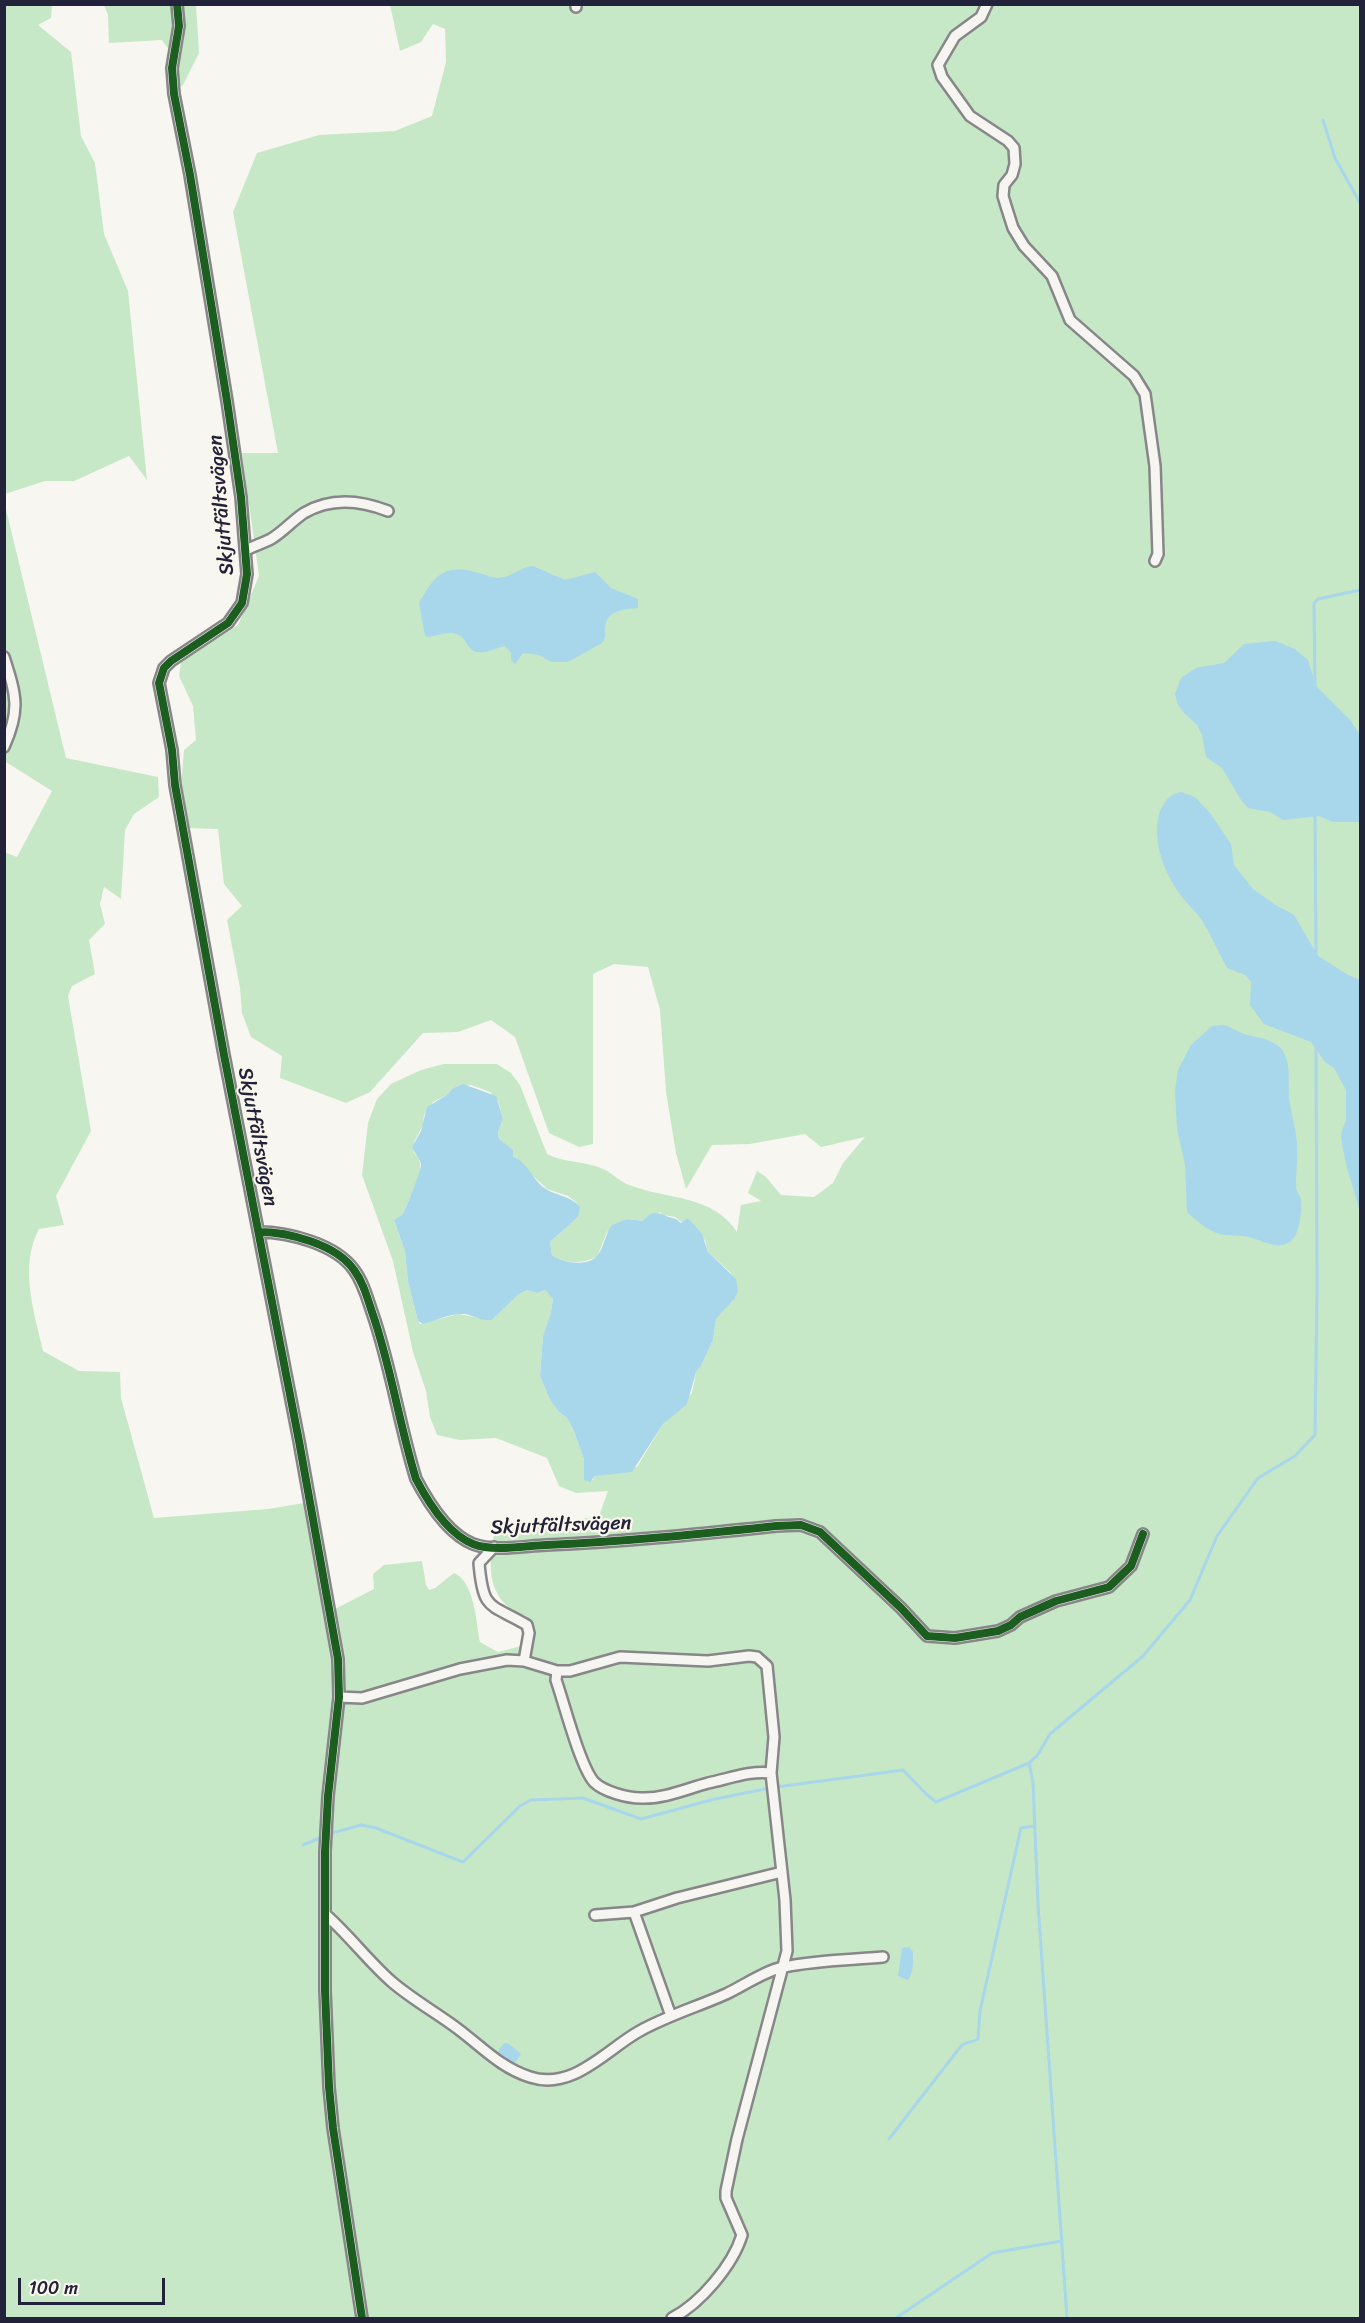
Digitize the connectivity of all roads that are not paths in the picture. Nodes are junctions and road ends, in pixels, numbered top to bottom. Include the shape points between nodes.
1 (177, 4) edge
2 (987, 4) edge
3 (388, 511) dead end
4 (246, 550) junction
5 (1155, 561) dead end
6 (4, 657) edge
7 (4, 747) edge
8 (259, 1232) junction
9 (1143, 1534) dead end
10 (494, 1546) junction
11 (524, 1661) junction
12 (557, 1671) junction
13 (339, 1696) junction
14 (771, 1773) junction
15 (782, 1872) junction
16 (634, 1912) junction
17 (325, 1914) junction
18 (595, 1915) dead end
19 (883, 1957) dead end
20 (781, 1967) junction
21 (671, 2016) junction
22 (362, 2319) edge
23 (672, 2319) edge

1 - 4 street, Skjutfältsvägen via 174,94 227,401
2 - 5 street via 981,17 956,36 938,65 970,116 1014,148 1015,164 1003,195 1013,228 1052,276 1070,320 1134,376 1145,394 1155,466
3 - 4 street via 347,501 322,504 272,538
4 - 8 street, Skjutfältsvägen via 247,574 240,607 220,630 171,661 159,683
6 - 7 street via 17,707
8 - 10 street, Skjutfältsvägen via 318,1244 353,1268 376,1324 416,1479 456,1534 472,1544
8 - 13 street via 336,1642
9 - 10 street, Skjutfältsvägen via 1131,1566 1109,1587 1056,1601 998,1630 955,1638 927,1636 838,1548 812,1528 790,1525 616,1542
10 - 11 street via 479,1563 484,1599 527,1625
11 - 12 street
11 - 13 street via 507,1660 460,1669 362,1698
12 - 14 street via 556,1680 584,1766 602,1787 629,1796 654,1797 732,1777
12 - 14 street via 620,1657 757,1657 767,1666 774,1737
13 - 17 street via 328,1796
14 - 15 street
15 - 16 street
15 - 20 street via 787,1951
16 - 18 street
16 - 21 street
17 - 21 street via 408,1995 491,2056 531,2078 572,2076 619,2043
17 - 22 street via 329,2087
19 - 20 street
20 - 21 street
20 - 23 street via 726,2191 742,2235 739,2248 700,2298

